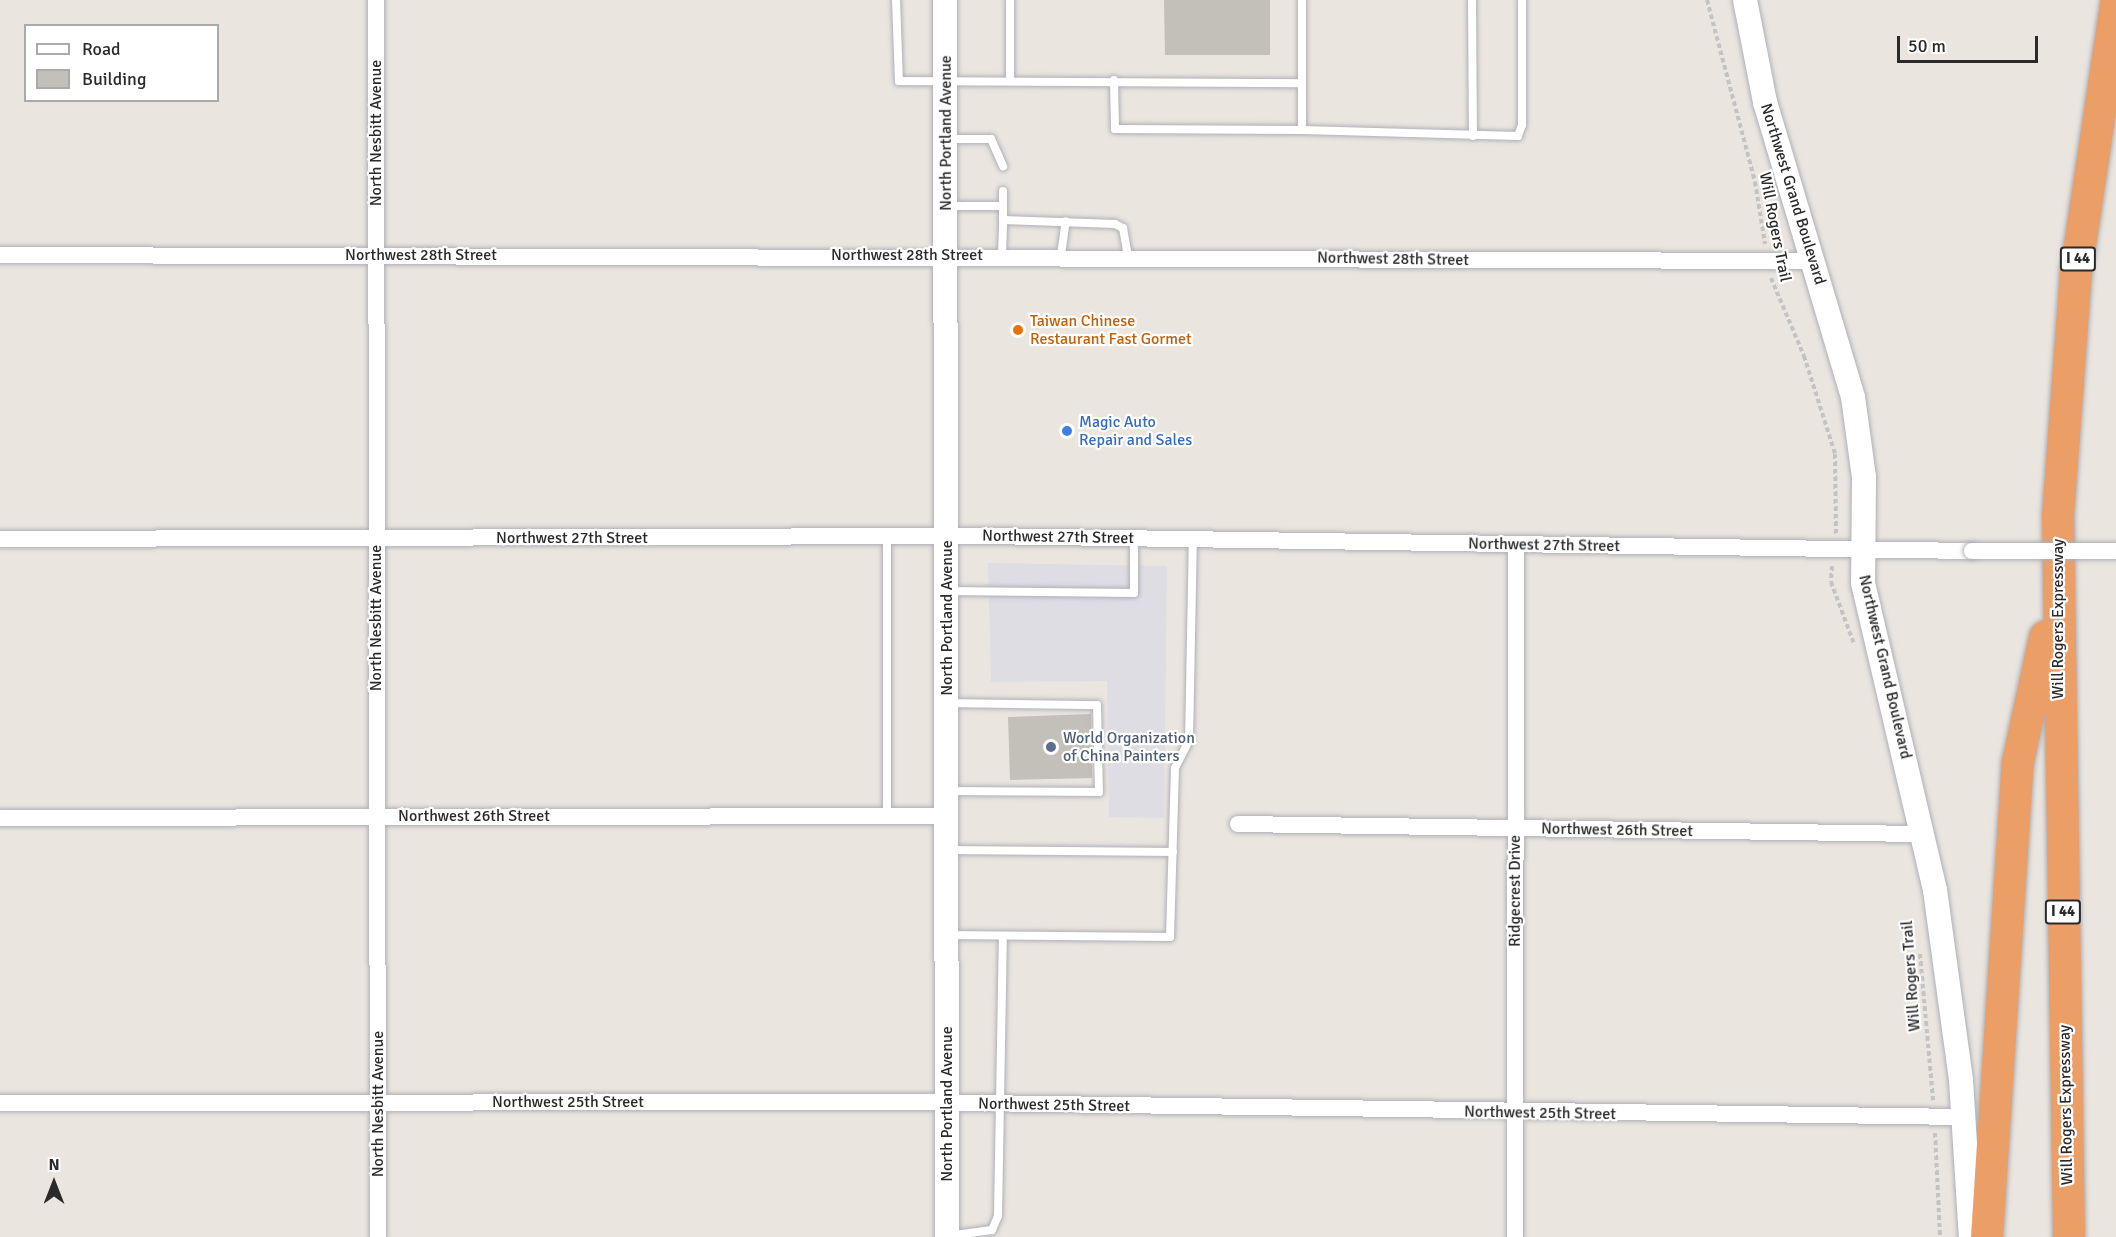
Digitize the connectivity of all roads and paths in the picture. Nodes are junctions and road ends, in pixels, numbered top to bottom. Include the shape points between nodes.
1 (376, 0) edge
2 (896, 0) edge
3 (945, 0) edge
4 (1010, 0) edge
5 (1302, 0) edge
6 (1472, 0) edge
7 (1522, 0) edge
8 (1707, 0) edge
9 (1745, 0) edge
10 (2116, 4) edge
11 (945, 79) junction
12 (1010, 80) junction
13 (1114, 81) junction
14 (1302, 83) junction
15 (1302, 130) junction
16 (1473, 136) junction
17 (946, 139) junction
18 (1003, 166) dead end
19 (1003, 191) dead end
20 (946, 206) junction
21 (1003, 206) junction
22 (1003, 220) junction
23 (1066, 221) junction
24 (946, 254) junction
25 (0, 255) edge
26 (376, 255) junction
27 (1002, 255) junction
28 (1061, 255) junction
29 (1128, 256) junction
30 (1814, 261) junction
31 (1768, 263) junction
32 (1836, 525) dead end
33 (946, 537) junction
34 (887, 538) junction
35 (1134, 538) junction
36 (0, 539) edge
37 (376, 539) junction
38 (1193, 539) junction
39 (1516, 544) junction
40 (1861, 551) junction
41 (2116, 551) edge
42 (2056, 587) junction
43 (947, 591) junction
44 (947, 703) junction
45 (947, 791) junction
46 (377, 816) junction
47 (887, 816) junction
48 (947, 816) junction
49 (0, 818) edge
50 (1238, 824) dead end
51 (1515, 828) junction
52 (1924, 834) junction
53 (947, 850) junction
54 (1173, 852) junction
55 (947, 935) junction
56 (1003, 936) junction
57 (1920, 949) dead end
58 (1933, 1095) dead end
59 (378, 1102) junction
60 (0, 1103) edge
61 (947, 1103) junction
62 (999, 1105) junction
63 (1515, 1112) junction
64 (1964, 1117) junction
65 (1935, 1142) dead end
66 (947, 1236) edge
67 (378, 1237) edge
68 (1515, 1237) edge
69 (1940, 1237) edge
70 (1971, 1237) edge
71 (1987, 1237) edge
72 (2069, 1237) edge

1 - 26 street, North Nesbitt Avenue
2 - 11 lane via 899,81
3 - 11 street, North Portland Avenue
4 - 12 lane
5 - 14 lane
6 - 16 lane
7 - 16 lane via 1522,125 1518,136
8 - 31 path, Will Rogers Trail via 1755,182
9 - 30 street, Northwest Grand Boulevard via 1765,102
10 - 42 highway, Will Rogers Expressway / I 44 via 2076,272
11 - 12 lane
11 - 17 street, North Portland Avenue
12 - 13 lane
13 - 14 lane
13 - 15 lane via 1115,129
14 - 15 lane
15 - 16 lane
17 - 18 lane via 991,139
17 - 20 street, North Portland Avenue
19 - 21 lane
20 - 21 lane
20 - 24 street, North Portland Avenue
21 - 22 lane
22 - 23 lane
22 - 27 lane
23 - 28 lane
23 - 29 lane via 1123,228
24 - 26 street, Northwest 28th Street
24 - 27 street, Northwest 28th Street
24 - 33 street, North Portland Avenue
25 - 26 street, Northwest 28th Street
26 - 37 street, North Nesbitt Avenue
27 - 28 street, Northwest 28th Street
28 - 29 street, Northwest 28th Street
29 - 31 street, Northwest 28th Street
30 - 31 street, Northwest 28th Street
30 - 40 street, Northwest Grand Boulevard via 1853,397 1864,477
31 - 32 path, Will Rogers Trail via 1835,454
33 - 34 street, Northwest 27th Street
33 - 35 street, Northwest 27th Street
33 - 43 street, North Portland Avenue
34 - 37 street, Northwest 27th Street
34 - 47 lane
35 - 38 street, Northwest 27th Street
35 - 43 lane via 1134,593
36 - 37 street, Northwest 27th Street
37 - 46 street, North Nesbitt Avenue
38 - 39 street, Northwest 27th Street
38 - 54 lane via 1189,741 1175,768
39 - 40 street, Northwest 27th Street
39 - 51 street, Ridgecrest Drive
40 - 41 street, Northwest 27th Street, bridge
40 - 52 street, Northwest Grand Boulevard via 1863,584
42 - 71 highway via 2018,762
42 - 72 highway, Will Rogers Expressway / I 44
43 - 44 street, North Portland Avenue
44 - 45 street, North Portland Avenue
44 - 45 lane via 1097,705 1099,792
45 - 48 street, North Portland Avenue
46 - 47 street, Northwest 26th Street
46 - 49 street, Northwest 26th Street
46 - 59 street, North Nesbitt Avenue
47 - 48 street, Northwest 26th Street
48 - 53 street, North Portland Avenue
50 - 51 street, Northwest 26th Street
51 - 52 street, Northwest 26th Street
51 - 63 street, Ridgecrest Drive
52 - 64 street, Northwest Grand Boulevard via 1950,983
53 - 54 lane
53 - 55 street, North Portland Avenue
54 - 56 lane via 1170,937
55 - 56 lane
55 - 61 street, North Portland Avenue
56 - 62 lane
57 - 58 path, Will Rogers Trail
59 - 60 street, Northwest 25th Street
59 - 61 street, Northwest 25th Street
59 - 67 street, North Nesbitt Avenue
61 - 62 street, Northwest 25th Street
61 - 66 street, North Portland Avenue
62 - 63 street, Northwest 25th Street
62 - 66 lane via 998,1216 992,1230
63 - 64 street, Northwest 25th Street
63 - 68 street, Ridgecrest Drive
64 - 70 street, Northwest Grand Boulevard
65 - 69 path

